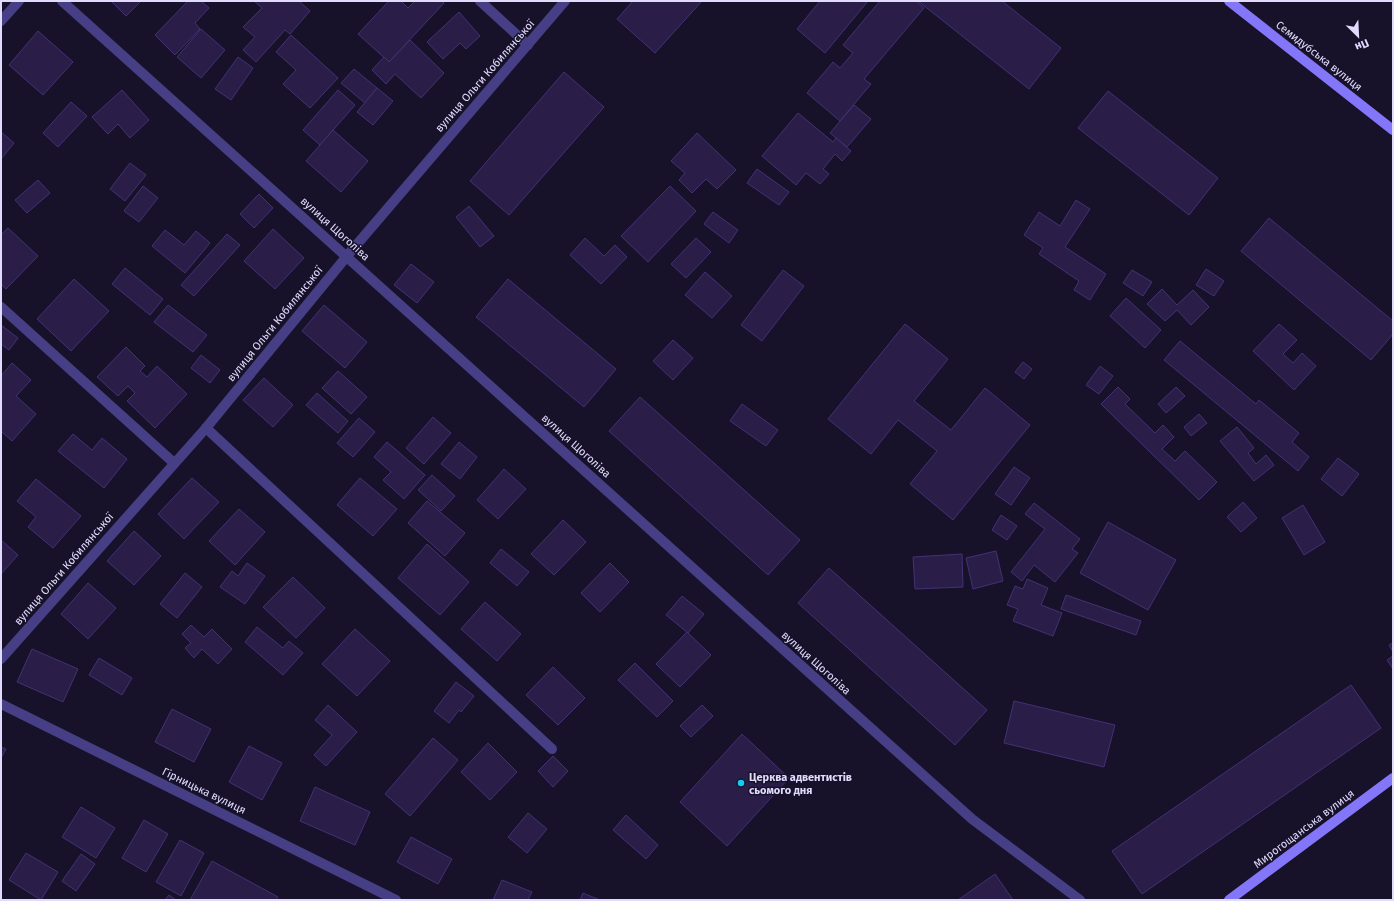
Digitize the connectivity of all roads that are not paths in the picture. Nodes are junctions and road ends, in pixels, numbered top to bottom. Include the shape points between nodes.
1 (18, 1) edge
2 (62, 1) edge
3 (480, 1) edge
4 (565, 1) edge
5 (1230, 1) edge
6 (1, 21) edge
7 (528, 45) junction
8 (1393, 130) edge
9 (347, 256) junction
10 (1, 306) edge
11 (206, 428) junction
12 (174, 463) junction
13 (1, 659) edge
14 (1, 704) edge
15 (552, 749) dead end
16 (1393, 778) edge
17 (396, 900) edge
18 (1080, 900) edge
19 (1229, 900) edge

1 - 6 street
2 - 9 street, вулиця Щоголіва
3 - 7 street
4 - 7 street, вулиця Ольги Кобилянської
5 - 8 street, Семидубська вулиця
7 - 9 street, вулиця Ольги Кобилянської
9 - 11 street, вулиця Ольги Кобилянської
9 - 18 street, вулиця Щоголіва via 972,819
10 - 12 street
11 - 12 street, вулиця Ольги Кобилянської
11 - 15 street
12 - 13 street, вулиця Ольги Кобилянської
14 - 17 street, Гірницька вулиця
16 - 19 street, Мирогощанська вулиця

